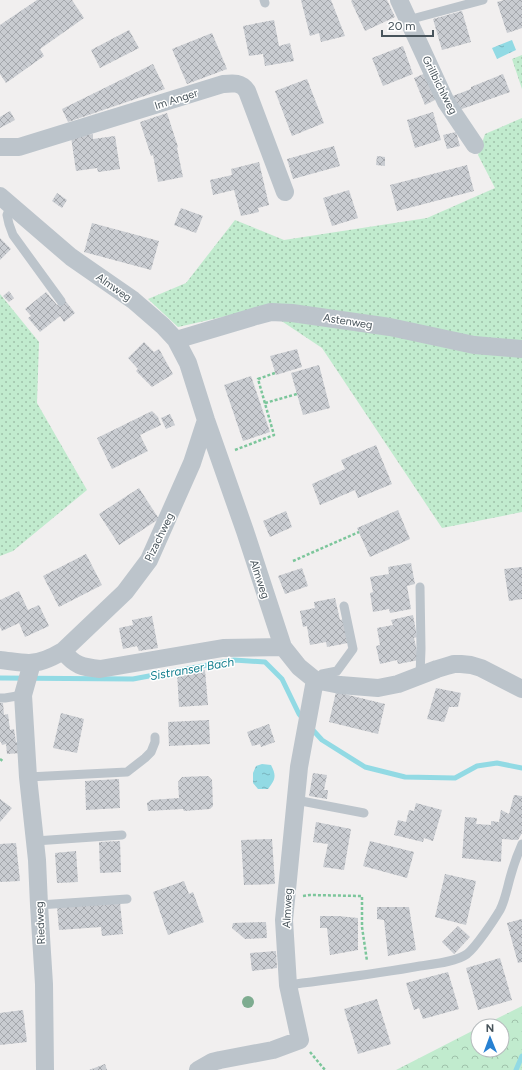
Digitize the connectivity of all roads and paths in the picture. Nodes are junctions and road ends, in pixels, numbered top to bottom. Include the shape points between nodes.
1 (399, 0) edge
2 (483, 0) edge
3 (408, 20) junction
4 (475, 145) dead end
5 (0, 147) edge
6 (285, 192) dead end
7 (6, 200) edge
8 (62, 301) dead end
9 (176, 340) junction
10 (522, 349) edge
11 (275, 373) dead end
12 (297, 394) dead end
13 (264, 403) junction
14 (206, 420) junction
15 (219, 456) junction
16 (359, 532) dead end
17 (293, 561) dead end
18 (420, 587) dead end
19 (344, 606) dead end
20 (283, 648) junction
21 (63, 651) junction
22 (0, 660) edge
23 (420, 675) junction
24 (28, 678) junction
25 (315, 680) junction
26 (522, 689) edge
27 (0, 698) edge
28 (155, 737) dead end
29 (0, 759) edge
30 (4, 762) dead end
31 (28, 777) junction
32 (296, 800) junction
33 (364, 813) dead end
34 (122, 835) dead end
35 (35, 841) junction
36 (522, 844) edge
37 (299, 897) dead end
38 (128, 899) dead end
39 (40, 905) junction
40 (369, 975) junction
41 (288, 985) junction
42 (300, 1040) junction
43 (45, 1070) edge
44 (198, 1070) edge
45 (325, 1070) edge

1 - 3 street, Grillbichlweg
2 - 3 lane
3 - 4 street, Grillbichlweg via 446,102
5 - 6 street, Im Anger via 19,147 223,84 240,84 246,91
7 - 8 lane via 12,235
7 - 9 street, Almweg via 71,257 133,300
9 - 10 street, Astenweg via 271,312 285,312 390,327 474,345
9 - 14 street, Almweg via 188,363
11 - 13 path via 258,379
12 - 13 path
13 - 15 path via 274,435
14 - 15 street, Almweg
14 - 21 street, Pizachweg via 192,463 149,560 125,592
15 - 20 street, Almweg
16 - 17 path
18 - 23 lane
19 - 25 lane via 353,649 337,671 322,674
20 - 21 street via 224,648 100,669 83,667
20 - 25 street, Almweg via 299,667
21 - 24 street, Pizachweg via 44,660
22 - 24 street, Pizachweg
23 - 25 street via 398,684 378,688
23 - 26 street via 454,664 471,665
24 - 27 lane via 5,698
24 - 31 street, Riedweg
25 - 32 street, Almweg via 299,767
28 - 31 lane via 151,752 127,772
29 - 30 path
31 - 35 street, Riedweg
32 - 33 lane
32 - 41 street, Almweg via 284,920
34 - 35 lane
35 - 39 street, Riedweg
36 - 40 lane via 504,902 472,949 450,960
37 - 40 path via 362,896 362,928
38 - 39 lane
39 - 43 street, Riedweg
40 - 41 lane
41 - 42 street, Almweg
42 - 44 street via 273,1050 212,1062
42 - 45 path

